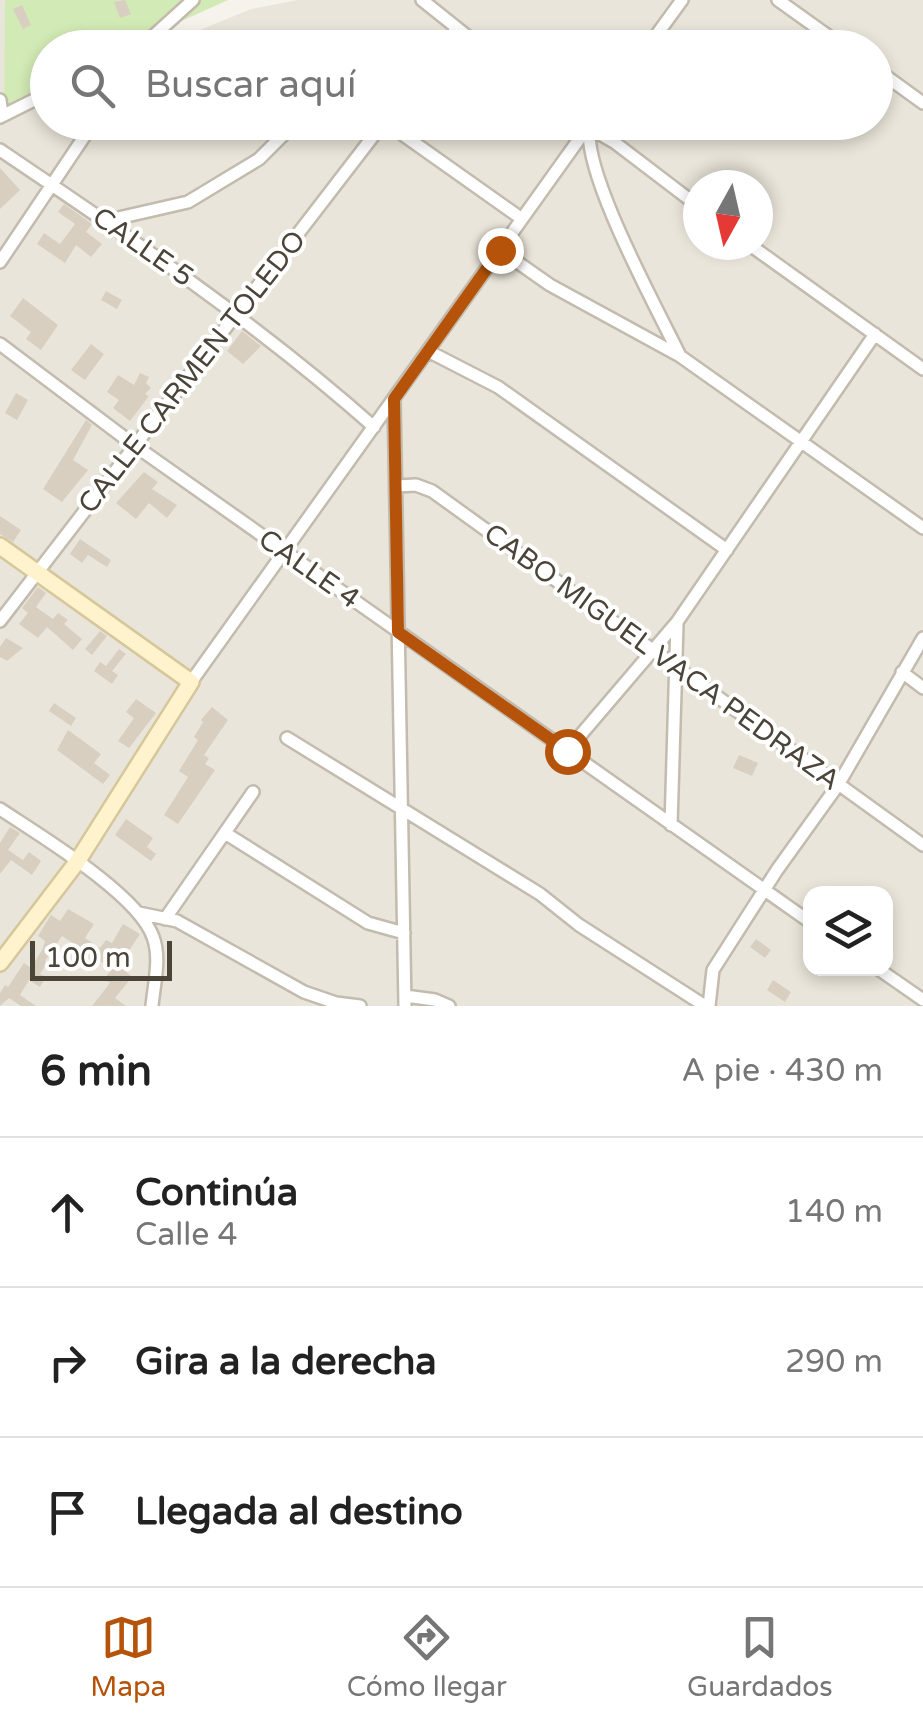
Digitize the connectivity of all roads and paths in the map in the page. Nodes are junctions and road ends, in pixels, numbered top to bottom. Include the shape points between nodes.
1 (193, 0) edge
2 (422, 0) edge
3 (682, 0) edge
4 (778, 0) edge
5 (457, 28) joint
6 (159, 30) edge
7 (460, 30) edge
8 (660, 30) edge
9 (820, 30) edge
10 (893, 82) edge
11 (0, 100) edge
12 (30, 102) edge
13 (923, 103) edge
14 (1, 116) edge
15 (82, 140) edge
16 (278, 140) edge
17 (370, 140) edge
18 (410, 140) edge
19 (575, 140) edge
20 (590, 140) edge
21 (611, 140) edge
22 (0, 150) edge
23 (52, 185) junction
24 (683, 195) edge
25 (522, 219) junction
26 (105, 221) junction
27 (500, 250) junction
28 (771, 260) edge
29 (0, 262) edge
30 (238, 314) junction
31 (875, 334) junction
32 (0, 344) edge
33 (428, 351) junction
34 (680, 356) junction
35 (923, 368) edge
36 (394, 399) junction
37 (374, 427) junction
38 (801, 442) junction
39 (134, 446) junction
40 (396, 486) junction
41 (923, 528) edge
42 (0, 546) edge
43 (727, 550) junction
44 (284, 552) junction
45 (36, 574) junction
46 (0, 621) edge
47 (678, 622) junction
48 (398, 632) junction
49 (923, 638) edge
50 (654, 649) junction
51 (675, 663) junction
52 (902, 672) junction
53 (190, 682) junction
54 (923, 688) edge
55 (288, 738) dead end
56 (567, 751) junction
57 (838, 786) junction
58 (252, 792) dead end
59 (0, 809) edge
60 (402, 809) junction
61 (671, 825) junction
62 (225, 832) junction
63 (923, 845) edge
64 (77, 862) junction
65 (765, 891) junction
66 (139, 914) junction
67 (803, 917) edge
68 (165, 920) junction
69 (404, 933) junction
70 (0, 962) edge
71 (888, 976) edge
72 (923, 1000) edge
73 (405, 1001) edge
74 (152, 1006) edge
75 (360, 1006) edge
76 (449, 1006) edge
77 (707, 1006) edge

1 - 6 street
2 - 5 street
3 - 8 street
4 - 9 street
5 - 7 street
10 - 13 street
11 - 14 street
12 - 14 street
15 - 23 street
16 - 26 street via 259,160 188,202
17 - 30 street, CALLE CARMEN TOLEDO
18 - 25 street
19 - 25 street
20 - 34 street via 623,241
21 - 24 street
22 - 23 street, CALLE 5
23 - 26 street, CALLE 5
23 - 29 street
25 - 27 street
26 - 30 street, CALLE 5
27 - 33 street
27 - 34 street
28 - 31 street
30 - 37 street, CALLE 5
30 - 39 street, CALLE CARMEN TOLEDO
31 - 35 street
31 - 38 street
32 - 39 street, CALLE 4
33 - 36 street
33 - 43 street via 498,386
34 - 38 street
36 - 37 street
36 - 40 street
37 - 44 street
38 - 41 street
38 - 43 street
39 - 44 street, CALLE 4
39 - 45 street, CALLE CARMEN TOLEDO
40 - 48 street
40 - 50 street, CABO MIGUEL VACA PEDRAZA via 432,491
42 - 45 main road
43 - 47 street
44 - 48 street, CALLE 4
44 - 53 street
45 - 46 street, CALLE CARMEN TOLEDO
45 - 53 main road
47 - 50 street
47 - 51 street
48 - 56 street, CALLE 4
48 - 60 street
49 - 52 street
50 - 51 street, CABO MIGUEL VACA PEDRAZA
50 - 56 street
51 - 57 street, CABO MIGUEL VACA PEDRAZA
51 - 61 street
52 - 54 street
52 - 57 street
53 - 64 main road
55 - 60 street
56 - 61 street, CALLE 4
57 - 63 street, CABO MIGUEL VACA PEDRAZA
57 - 65 street
58 - 62 street
59 - 64 street
60 - 69 street
60 - 77 street
61 - 65 street, CALLE 4
62 - 68 street
62 - 69 street via 368,924
64 - 66 street
64 - 70 main road
65 - 67 street, CALLE 4
65 - 77 street via 712,970
66 - 68 street
66 - 74 street via 154,937
68 - 75 street via 304,992
69 - 73 street
71 - 72 street
73 - 76 street

